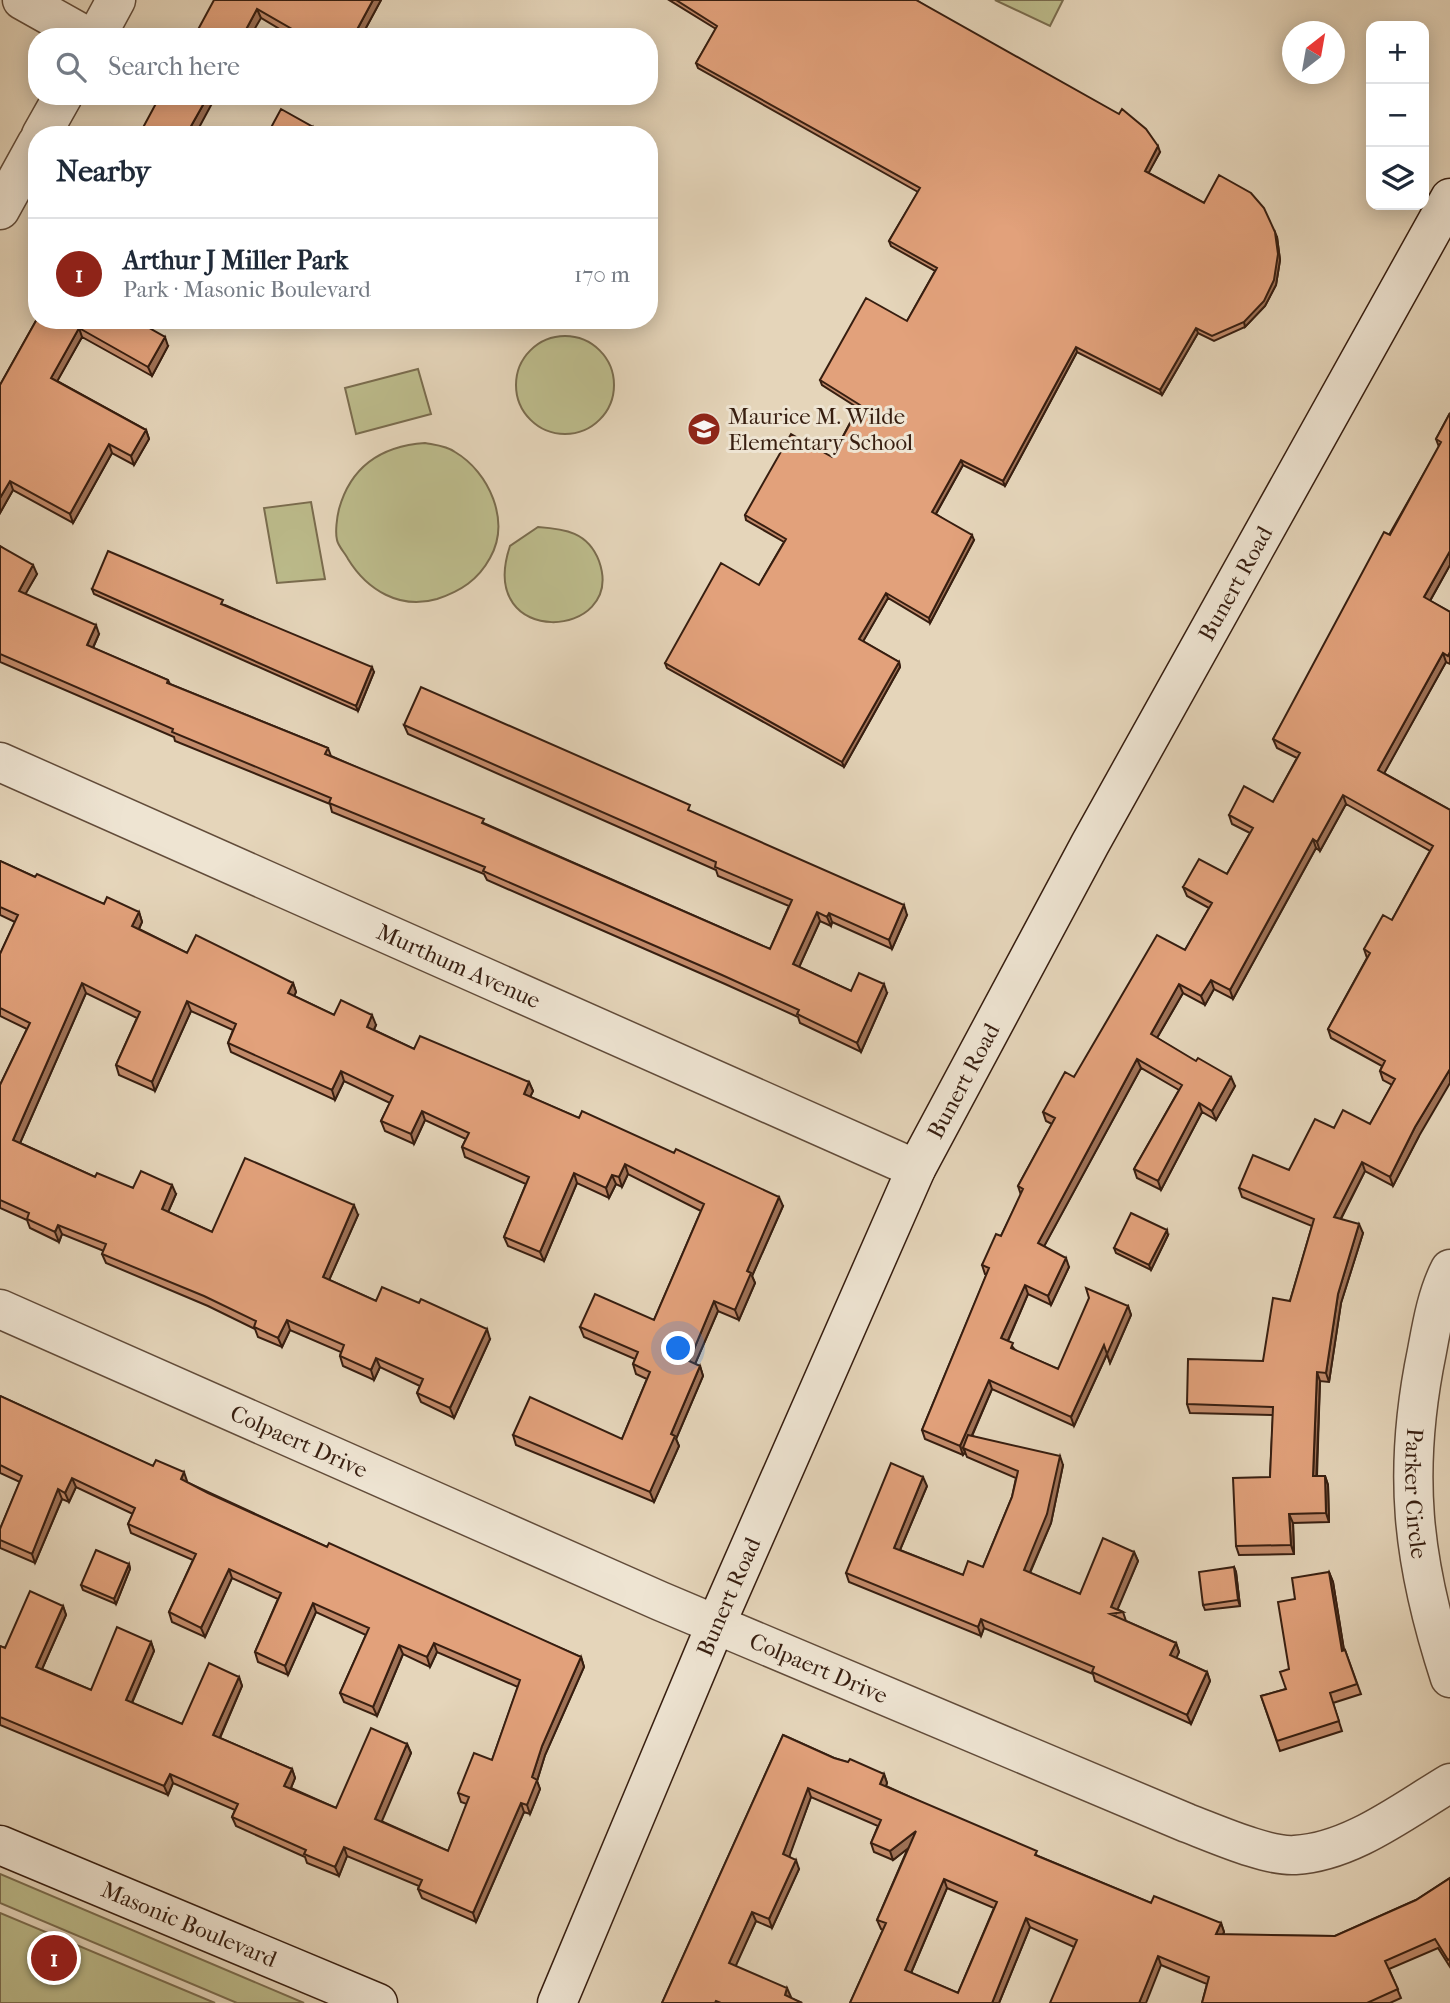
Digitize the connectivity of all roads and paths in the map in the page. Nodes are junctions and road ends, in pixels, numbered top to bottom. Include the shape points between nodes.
1 (22, 0) edge
2 (116, 0) edge
3 (72, 28) edge
4 (101, 28) edge
5 (58, 105) edge
6 (46, 126) edge
7 (28, 159) edge
8 (1450, 198) edge
9 (0, 210) edge
10 (0, 762) edge
11 (916, 1170) junction
12 (1450, 1269) edge
13 (0, 1309) edge
14 (716, 1624) junction
15 (1450, 1678) edge
16 (1450, 1783) edge
17 (0, 1845) edge
18 (379, 2003) edge
19 (557, 2003) edge

1 - 3 street
2 - 4 street
5 - 6 street
7 - 9 street
8 - 11 street, Bunert Road via 1090,844
10 - 11 street, Murthum Avenue
11 - 14 street, Bunert Road
12 - 15 street, Parker Circle via 1442,1284 1421,1381 1412,1473 1416,1550
13 - 14 street, Colpaert Drive
14 - 16 street, Colpaert Drive via 1187,1824 1293,1856 1332,1848
14 - 19 street, Bunert Road
17 - 18 street, Masonic Boulevard

